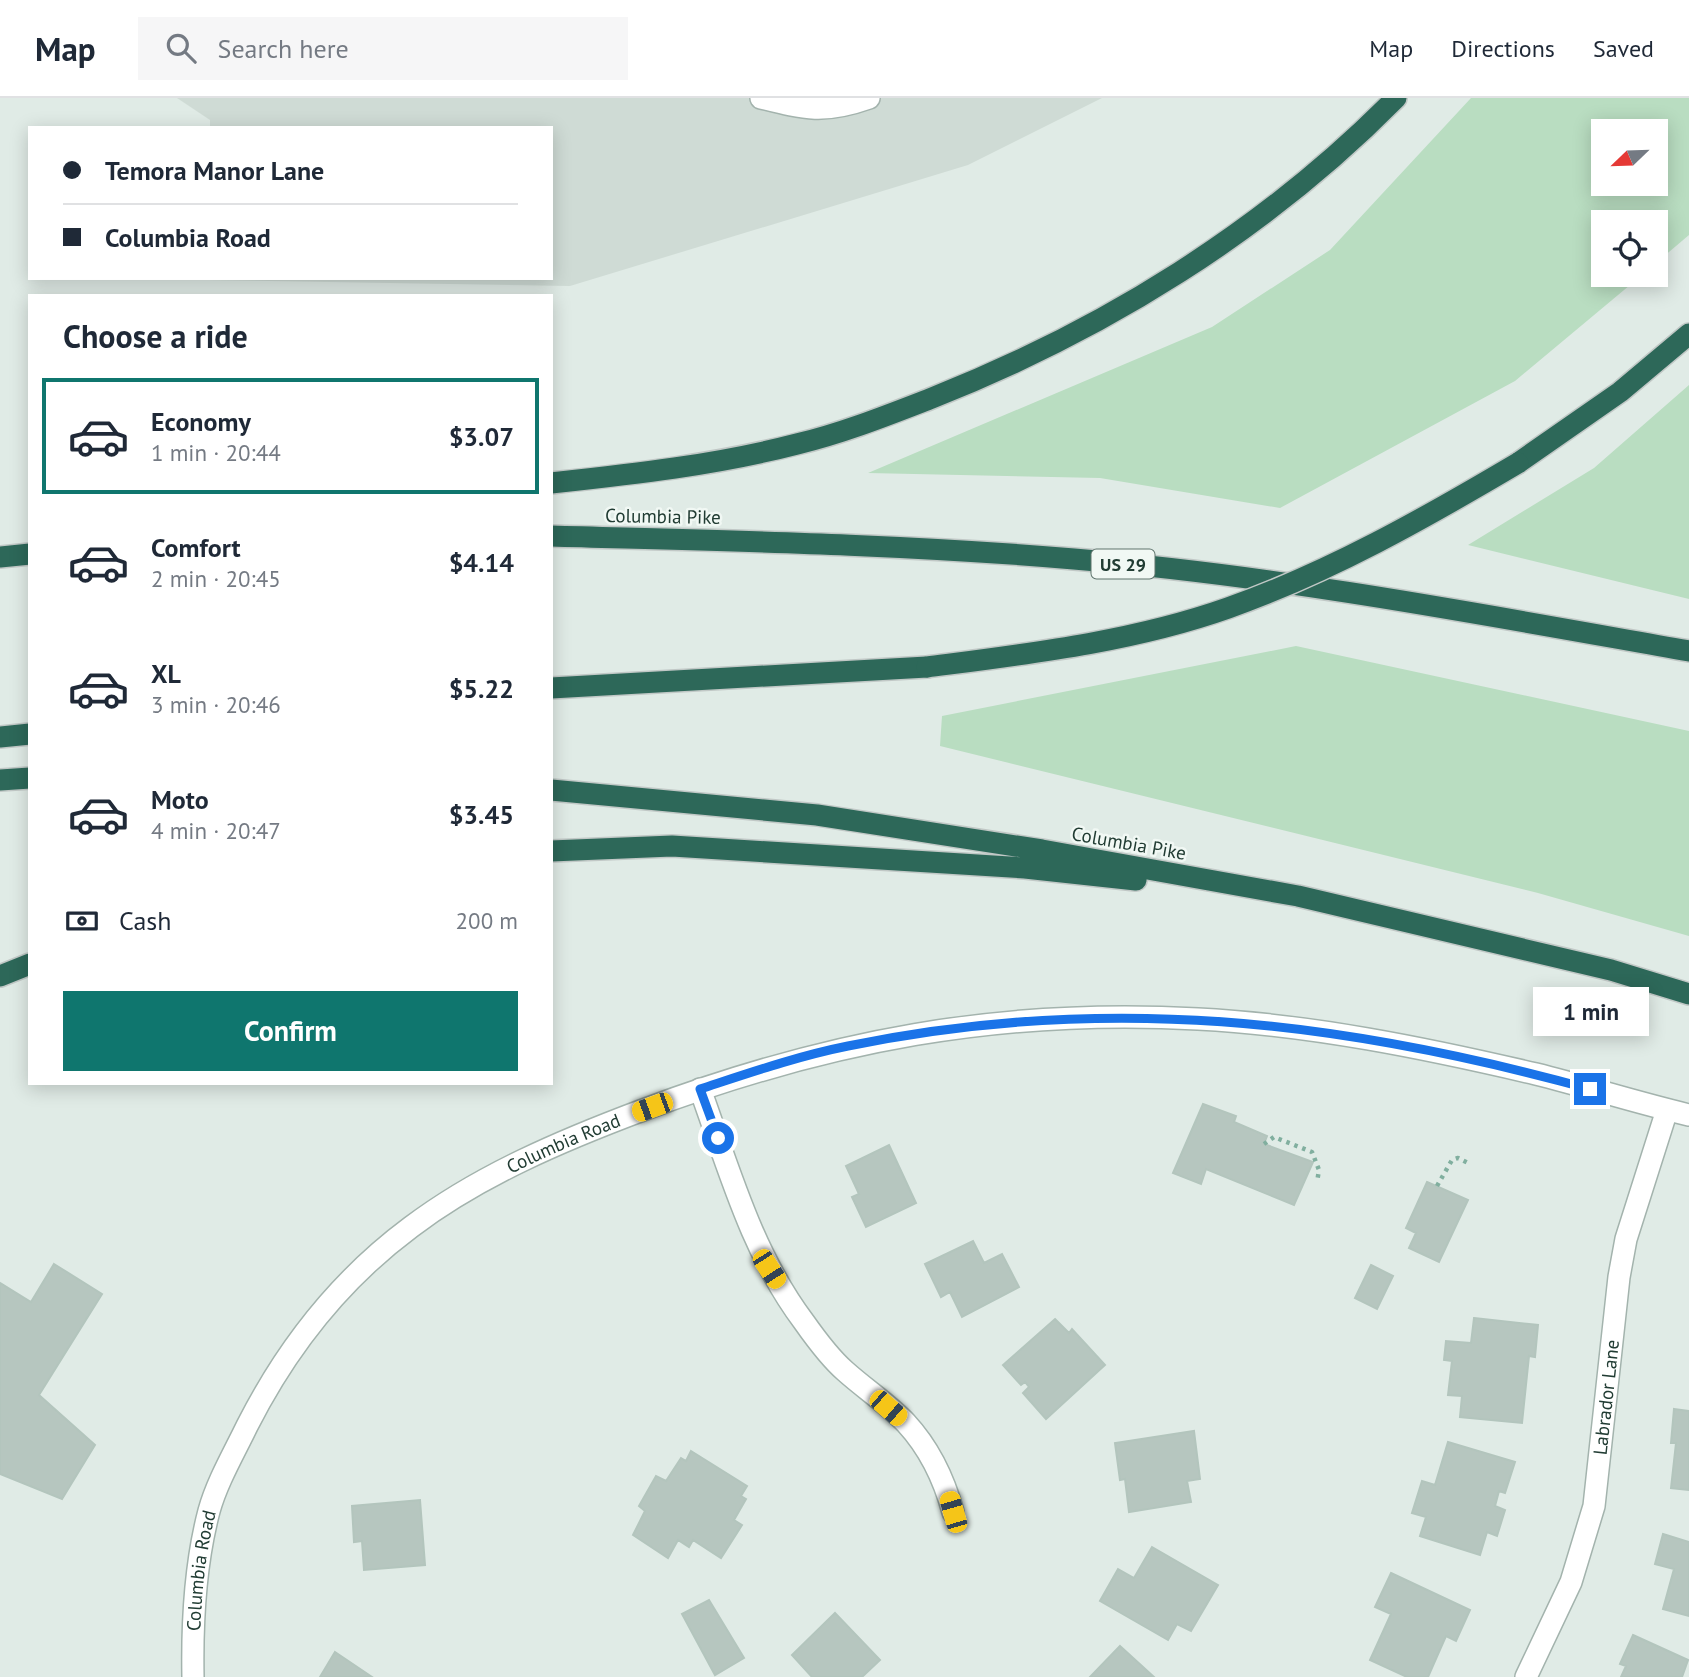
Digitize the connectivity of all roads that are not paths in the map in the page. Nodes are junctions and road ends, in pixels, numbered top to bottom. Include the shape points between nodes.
1 (761, 98) edge
2 (869, 98) edge
3 (1396, 98) edge
4 (1689, 334) edge
5 (553, 483) edge
6 (553, 536) edge
7 (28, 554) edge
8 (0, 557) edge
9 (1689, 651) edge
10 (553, 688) edge
11 (28, 734) edge
12 (0, 737) edge
13 (28, 778) edge
14 (0, 780) edge
15 (553, 789) edge
16 (553, 851) edge
17 (1298, 896) junction
18 (28, 965) edge
19 (0, 976) edge
20 (1689, 994) edge
21 (700, 1089) junction
22 (1667, 1110) junction
23 (1689, 1115) edge
24 (953, 1512) dead end
25 (193, 1677) edge
26 (1526, 1677) edge

1 - 2 street via 812,110
3 - 5 highway via 1300,187 1218,247 1126,305 1013,366 900,411 799,444 685,469
4 - 10 highway, bridge via 1620,392 1518,463 1436,512 1325,568 1228,608 1160,628 1048,650 926,667
6 - 9 highway, Columbia Pike / US 29 via 838,543 1076,559 1374,595
7 - 8 highway
11 - 12 highway
13 - 14 highway
15 - 17 highway, Columbia Pike via 817,815
16 - 17 highway via 672,846 814,854
17 - 20 highway, Columbia Pike via 1611,970
18 - 19 highway
21 - 22 street, Columbia Road via 846,1046 931,1031 1104,1016 1197,1018 1297,1027 1398,1044
21 - 24 street via 769,1269 803,1322 843,1369 906,1423 929,1453
21 - 25 street, Columbia Road via 566,1141 475,1186 411,1227 357,1274 308,1326 253,1414 209,1509 196,1592
22 - 23 street, Columbia Road
22 - 26 street, Labrador Lane via 1626,1239 1594,1506 1572,1582

